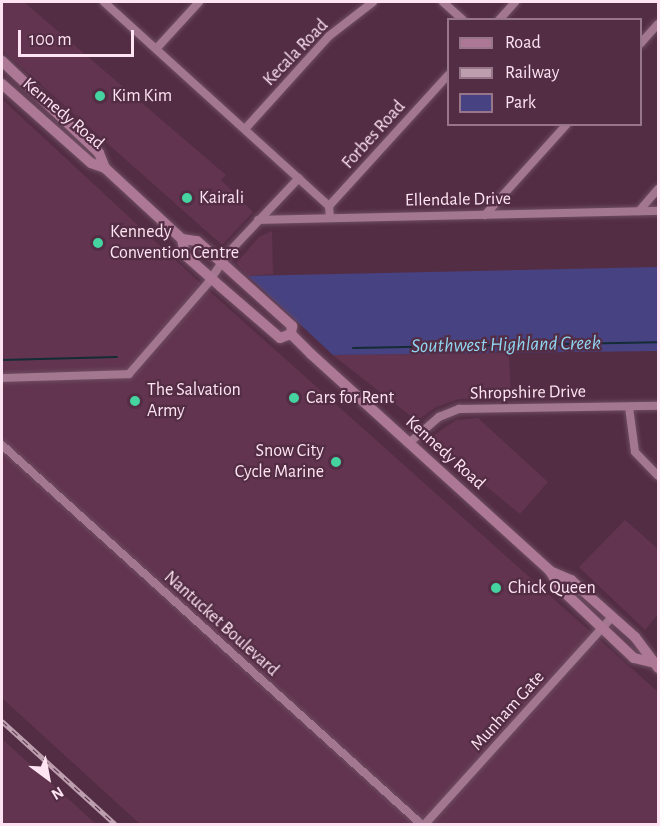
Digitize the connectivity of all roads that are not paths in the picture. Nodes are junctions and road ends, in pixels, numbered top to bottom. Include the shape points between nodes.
1 (104, 2) edge
2 (199, 2) edge
3 (374, 2) edge
4 (443, 2) edge
5 (515, 2) edge
6 (461, 18) edge
7 (501, 18) edge
8 (658, 24) edge
9 (642, 42) edge
10 (156, 49) junction
11 (4, 68) edge
12 (447, 76) edge
13 (2, 84) edge
14 (565, 126) edge
15 (245, 129) junction
16 (105, 168) junction
17 (299, 178) junction
18 (658, 189) edge
19 (329, 206) junction
20 (639, 211) junction
21 (658, 211) edge
22 (485, 215) junction
23 (330, 218) junction
24 (258, 220) junction
25 (182, 239) junction
26 (221, 262) junction
27 (211, 278) junction
28 (291, 334) junction
29 (2, 378) edge
30 (658, 406) edge
31 (629, 407) junction
32 (409, 443) junction
33 (2, 445) edge
34 (658, 476) edge
35 (550, 571) junction
36 (612, 616) junction
37 (603, 628) junction
38 (655, 665) edge
39 (423, 825) edge

1 - 10 street
2 - 10 street
3 - 15 street, Kecala Road via 329,36
4 - 6 street
5 - 7 street
8 - 9 street
10 - 15 street
11 - 16 main road, Kennedy Road via 99,153
12 - 19 street, Forbes Road
13 - 16 main road, Kennedy Road via 91,163
14 - 22 street
15 - 17 street
16 - 25 main road, Kennedy Road
17 - 19 street
17 - 24 street
18 - 20 street
19 - 23 street
20 - 21 street, Ellendale Drive
20 - 22 street, Ellendale Drive
22 - 23 street, Ellendale Drive
23 - 24 street, Ellendale Drive
24 - 26 street
25 - 26 main road, Kennedy Road via 197,241
25 - 27 main road, Kennedy Road via 184,255
26 - 27 street
26 - 28 main road, Kennedy Road via 292,326
27 - 28 main road, Kennedy Road via 280,338
27 - 29 street via 129,374
28 - 32 main road, Kennedy Road
30 - 31 street, Shropshire Drive
31 - 32 street, Shropshire Drive via 459,409 439,417
31 - 34 street via 635,452
32 - 35 main road, Kennedy Road
33 - 39 street, Nantucket Boulevard
35 - 36 main road, Kennedy Road via 571,580
35 - 37 main road, Kennedy Road via 562,590
36 - 37 street, Munham Gate
36 - 38 main road, Kennedy Road via 645,646
37 - 38 main road, Kennedy Road via 634,658
37 - 39 street, Munham Gate

